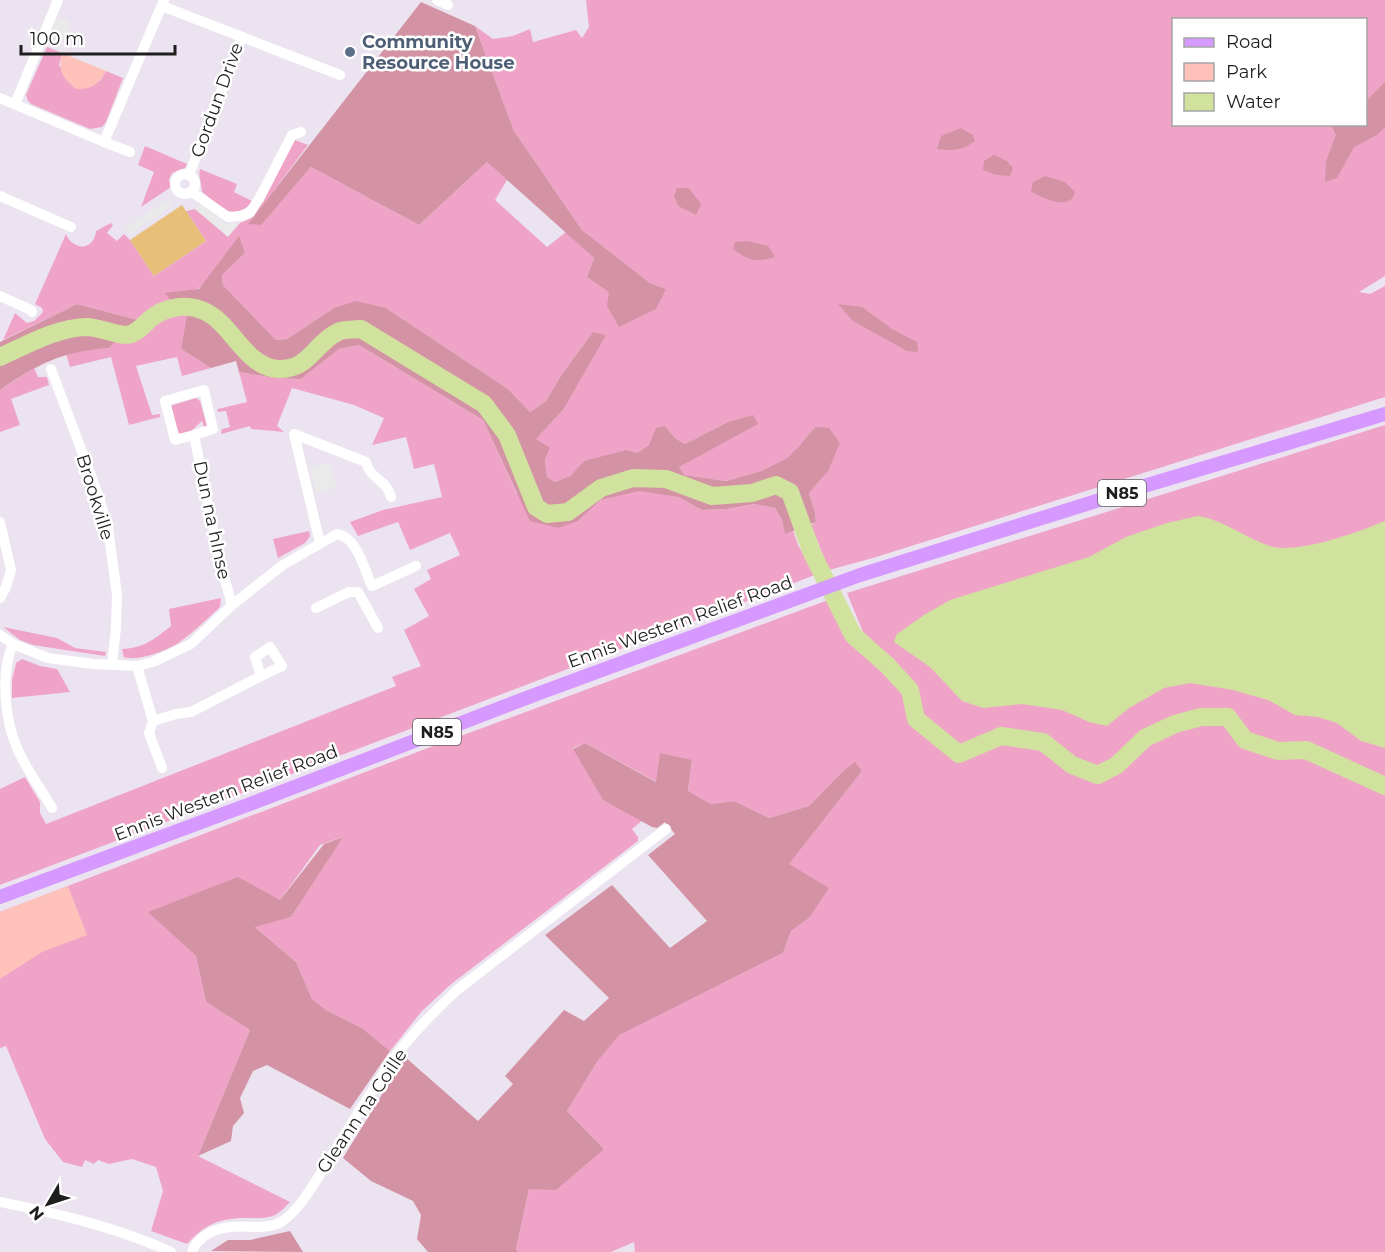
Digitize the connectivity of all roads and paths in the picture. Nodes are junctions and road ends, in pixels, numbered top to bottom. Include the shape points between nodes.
1 (58, 0) edge
2 (437, 0) edge
3 (163, 3) edge
4 (448, 4) dead end
5 (242, 37) junction
6 (340, 75) dead end
7 (0, 98) edge
8 (15, 104) junction
9 (301, 132) dead end
10 (104, 142) junction
11 (130, 152) dead end
12 (189, 175) junction
13 (192, 192) junction
14 (0, 196) edge
15 (71, 226) dead end
16 (0, 296) edge
17 (32, 312) dead end
18 (51, 369) dead end
19 (1385, 414) edge
20 (194, 435) junction
21 (391, 497) dead end
22 (0, 522) edge
23 (320, 543) junction
24 (416, 566) dead end
25 (372, 586) junction
26 (358, 592) junction
27 (0, 598) edge
28 (232, 605) junction
29 (316, 609) dead end
30 (378, 628) dead end
31 (0, 634) edge
32 (13, 644) junction
33 (112, 664) junction
34 (137, 666) junction
35 (261, 676) dead end
36 (153, 721) junction
37 (162, 768) dead end
38 (52, 808) dead end
39 (666, 829) dead end
40 (0, 897) edge
41 (0, 1202) edge
42 (171, 1252) edge
43 (192, 1252) edge

1 - 8 street
2 - 4 street
3 - 5 street, Gordun Drive
3 - 10 street
5 - 6 street
5 - 12 street, Gordun Drive
7 - 8 street
8 - 10 street
9 - 13 street via 292,135 250,212 228,217
10 - 11 street
12 - 13 street, Gordun Drive via 195,181
12 - 13 street, Gordun Drive via 179,176 175,186 181,194
14 - 15 street
16 - 17 street
18 - 33 street, Brookville via 108,528 117,595
19 - 40 main road, Ennis Western Relief Road / N85 via 860,575
20 - 20 street, Dun na hInse via 175,440 165,401 204,390 213,429
20 - 28 street, Dun na hInse
21 - 23 street via 388,487 368,471 366,462 294,434
22 - 27 street via 11,570
23 - 25 street, Dun na hInse via 337,534 345,535
23 - 28 street, Dun na hInse via 283,565
24 - 25 street
25 - 26 street
26 - 29 street via 349,592
26 - 30 street
28 - 34 street, Dun na hInse via 192,644
31 - 32 street
32 - 33 street, Dun na hInse via 48,658
32 - 38 street via 5,689 14,740
33 - 34 street, Dun na hInse
34 - 36 street
35 - 36 street via 191,712
36 - 37 street via 149,733
39 - 43 street, Gleann na Coille via 649,835 433,1012 391,1063 312,1187 281,1222 214,1230
41 - 42 street via 69,1216

